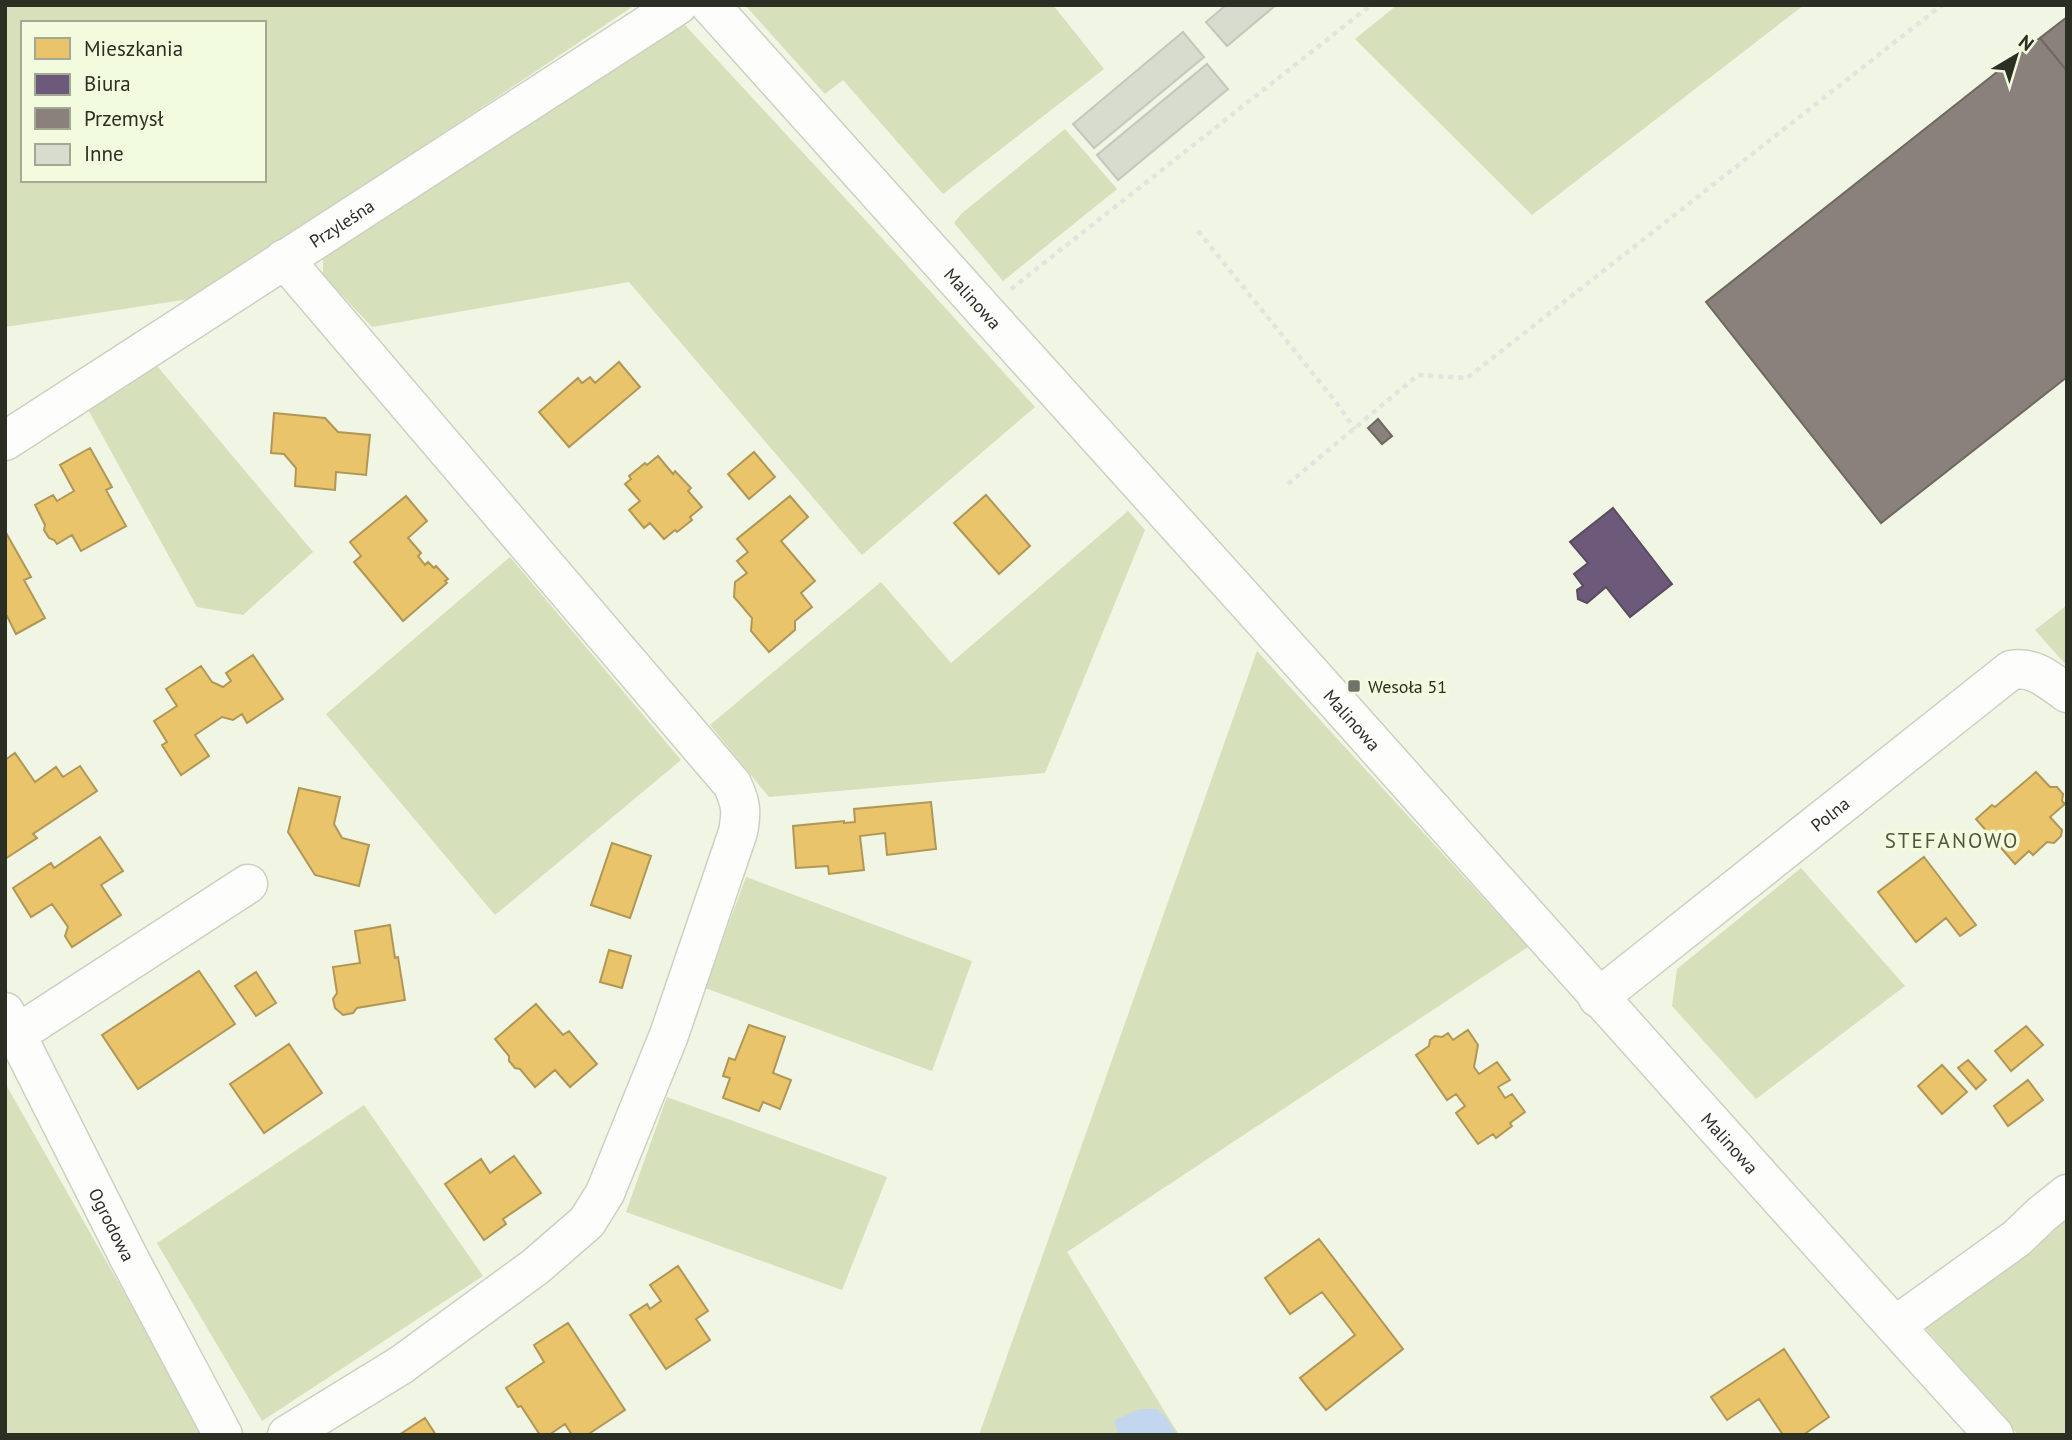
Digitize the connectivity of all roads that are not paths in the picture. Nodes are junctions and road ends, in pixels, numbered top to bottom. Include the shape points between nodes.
1 (678, 5) edge
2 (710, 5) edge
3 (284, 259) junction
4 (5, 441) edge
5 (2067, 693) edge
6 (248, 884) dead end
7 (1598, 998) junction
8 (11, 1023) edge
9 (2067, 1194) edge
10 (1895, 1326) junction
11 (223, 1435) edge
12 (288, 1435) edge
13 (1994, 1435) edge

1 - 3 street, Przyleśna
2 - 7 street, Malinowa
3 - 4 street, Przyleśna
3 - 12 street via 732,784 742,814 670,1035 594,1213 535,1267 411,1358
5 - 7 street, Polna via 2038,672 2011,670
6 - 8 street
7 - 10 street, Malinowa
8 - 11 street, Ogrodowa
9 - 10 street via 2017,1238
10 - 13 street, Malinowa

